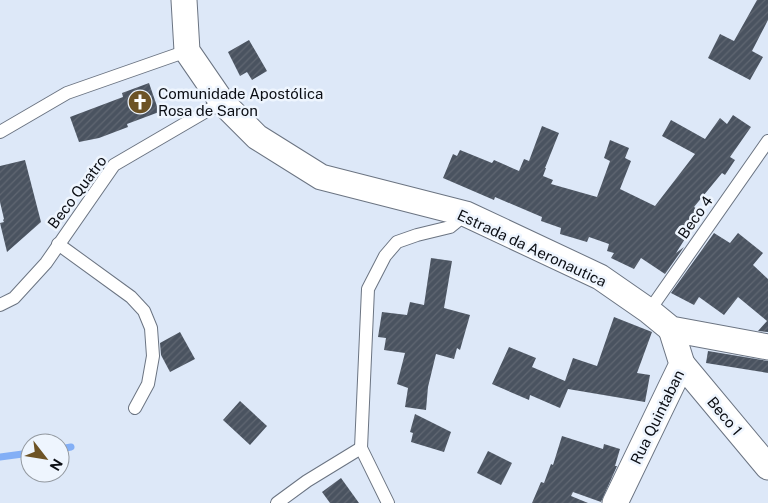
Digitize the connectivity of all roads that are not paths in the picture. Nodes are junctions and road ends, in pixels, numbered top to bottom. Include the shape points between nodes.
1 (184, 0) edge
2 (187, 51) junction
3 (222, 102) junction
4 (0, 132) edge
5 (768, 141) edge
6 (466, 214) junction
7 (58, 244) junction
8 (0, 305) edge
9 (649, 311) junction
10 (671, 329) junction
11 (768, 347) edge
12 (682, 364) junction
13 (135, 408) dead end
14 (361, 448) junction
15 (768, 467) edge
16 (277, 503) edge
17 (388, 503) edge
18 (614, 503) edge

1 - 2 street
2 - 3 street, Estrada da Aeronautica
2 - 4 lane via 67,93
3 - 6 street, Estrada da Aeronautica via 257,137 321,178
3 - 7 lane, Beco Quatro via 114,165
5 - 9 lane, Beco 4
6 - 9 street, Estrada da Aeronautica via 600,277
6 - 14 lane via 450,227 397,242 385,256 368,290
7 - 8 lane, Beco Quatro via 46,263 14,298
7 - 13 lane via 131,297 144,311 151,328 153,356 148,384
9 - 10 street, Estrada da Aeronautica
10 - 11 street
10 - 12 street, Rua Quintaban
12 - 15 street, Beco 1
12 - 18 street, Rua Quintaban
14 - 16 lane
14 - 17 lane

